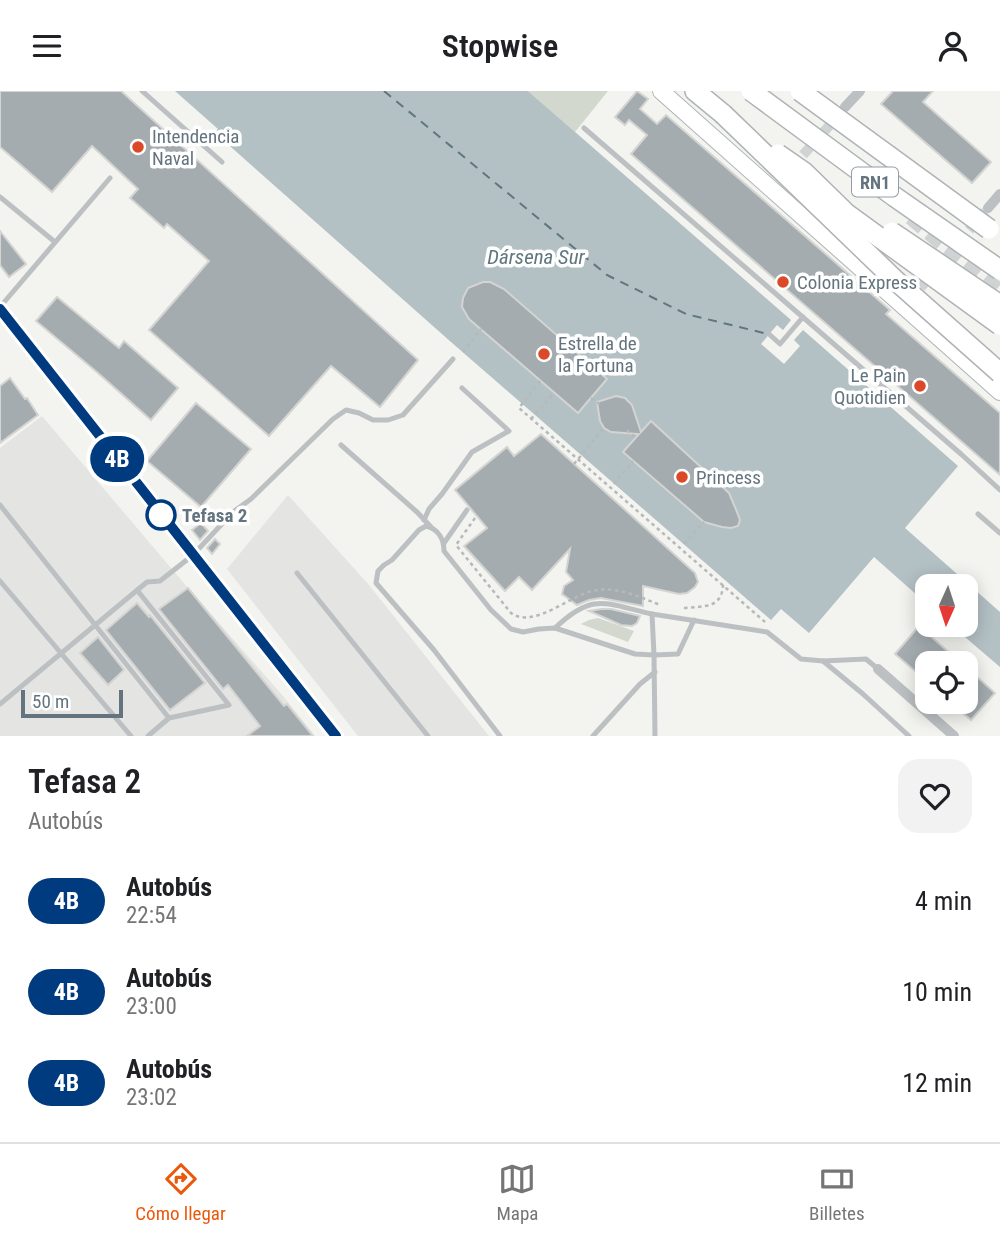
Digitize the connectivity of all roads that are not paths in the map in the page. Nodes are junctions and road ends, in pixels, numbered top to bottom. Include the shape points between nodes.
1 (142, 91) edge
2 (661, 91) edge
3 (695, 91) edge
4 (751, 91) edge
5 (800, 91) edge
6 (860, 91) edge
7 (845, 107) tunnel mouth
8 (723, 114) junction
9 (584, 128) dead end
10 (222, 162) dead end
11 (804, 172) junction
12 (110, 178) dead end
13 (1000, 194) edge
14 (0, 197) edge
15 (988, 208) tunnel mouth
16 (995, 233) edge
17 (55, 242) junction
18 (1000, 269) edge
19 (1000, 305) edge
20 (0, 308) edge
21 (803, 317) junction
22 (1000, 325) edge
23 (769, 334) dead end
24 (453, 359) dead end
25 (1000, 373) edge
26 (462, 388) dead end
27 (1000, 392) edge
28 (341, 445) dead end
29 (1000, 490) edge
30 (0, 505) edge
31 (467, 510) dead end
32 (978, 514) dead end
33 (424, 520) junction
34 (431, 527) junction
35 (1000, 533) edge
36 (444, 543) junction
37 (193, 555) junction
38 (297, 573) dead end
39 (0, 581) edge
40 (137, 590) junction
41 (652, 614) junction
42 (695, 620) junction
43 (95, 625) junction
44 (555, 628) junction
45 (61, 653) junction
46 (654, 655) junction
47 (823, 661) junction
48 (878, 669) joint
49 (655, 672) junction
50 (0, 704) edge
51 (169, 718) junction
52 (131, 736) edge
53 (148, 736) edge
54 (336, 736) edge
55 (428, 736) edge
56 (500, 736) edge
57 (593, 736) edge
58 (655, 736) edge
59 (909, 736) edge
60 (954, 736) edge

1 - 10 lane
2 - 27 main road
3 - 8 highway, RN1
4 - 18 highway, RN1, bridge
5 - 16 highway, bridge
6 - 7 street
8 - 11 highway, RN1, bridge
8 - 25 highway, bridge via 894,279
9 - 21 lane
11 - 19 highway, bridge
11 - 22 highway, RN1, bridge via 848,214
12 - 17 lane
13 - 15 street
14 - 17 lane
17 - 20 lane
20 - 37 street
21 - 23 lane via 780,344
21 - 29 lane
24 - 37 lane via 403,415 373,420 346,410 333,419
26 - 33 lane via 509,431 472,452
28 - 33 lane
30 - 43 lane
31 - 36 lane
32 - 35 lane
33 - 34 lane
34 - 36 lane
34 - 56 lane via 419,530 378,571 376,583
36 - 44 lane via 444,551 506,626 523,632
37 - 40 lane via 160,581 147,582
37 - 54 street
38 - 55 lane
39 - 45 lane
40 - 43 lane
40 - 51 lane via 229,705
41 - 42 lane
41 - 44 lane via 605,602 582,607
41 - 46 lane
42 - 46 lane via 678,654
42 - 47 lane via 767,632 801,659
43 - 45 lane
43 - 51 lane
44 - 46 lane via 635,654
45 - 50 lane
45 - 52 lane
46 - 49 lane
47 - 48 lane via 866,659
47 - 59 lane
48 - 60 street
49 - 57 lane
49 - 58 lane
51 - 53 lane

